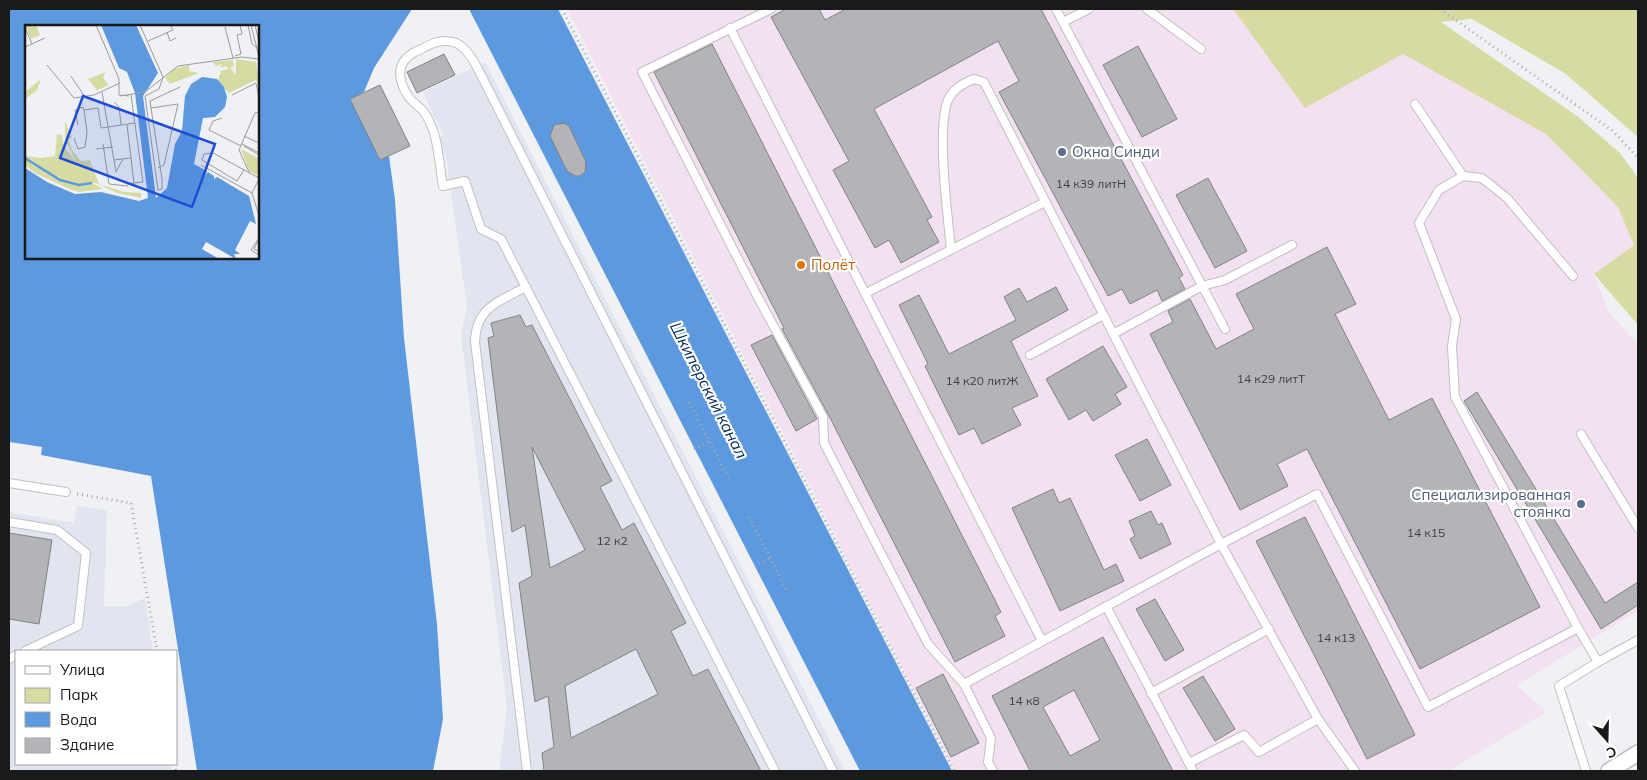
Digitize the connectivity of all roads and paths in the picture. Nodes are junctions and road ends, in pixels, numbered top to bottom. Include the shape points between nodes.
1 (562, 9) edge
2 (771, 9) edge
3 (1056, 9) edge
4 (1089, 9) edge
5 (1147, 9) edge
6 (1440, 9) edge
7 (1063, 22) junction
8 (730, 28) junction
9 (1202, 49) dead end
10 (1416, 104) dead end
11 (1638, 158) edge
12 (1463, 176) junction
13 (1046, 202) junction
14 (1292, 245) dead end
15 (951, 250) junction
16 (1573, 276) dead end
17 (1202, 286) junction
18 (526, 287) junction
19 (866, 293) junction
20 (1103, 316) junction
21 (1225, 329) dead end
22 (1113, 334) junction
23 (1030, 355) dead end
24 (690, 402) dead end
25 (1581, 434) dead end
26 (710, 441) junction
27 (694, 449) dead end
28 (730, 481) dead end
29 (9, 484) edge
30 (66, 492) joint
31 (749, 516) dead end
32 (9, 522) edge
33 (1638, 528) edge
34 (1221, 544) junction
35 (770, 558) junction
36 (755, 567) dead end
37 (788, 593) dead end
38 (1106, 606) junction
39 (1578, 628) junction
40 (1269, 629) junction
41 (1638, 640) edge
42 (1042, 641) junction
43 (27, 650) edge
44 (157, 650) edge
45 (1598, 662) junction
46 (964, 684) junction
47 (1151, 693) junction
48 (1318, 719) junction
49 (1638, 753) edge
50 (1189, 764) junction
51 (1613, 770) edge
52 (527, 771) edge
53 (776, 771) edge
54 (833, 771) edge
55 (954, 771) edge
56 (993, 771) edge
57 (1193, 771) edge
58 (1355, 771) edge
59 (1586, 771) edge

1 - 55 path
2 - 8 lane
3 - 7 lane
4 - 7 lane
5 - 9 lane
6 - 11 path via 1613,131
7 - 17 lane
8 - 19 lane
8 - 46 lane via 642,72 823,417 824,443 923,635
10 - 12 lane
12 - 16 lane via 1482,178 1507,198
12 - 39 lane via 1439,190 1419,223 1456,319 1452,346 1454,397
13 - 15 lane
13 - 15 lane via 984,82 974,79 966,82 948,100 944,126
13 - 20 lane
14 - 17 lane via 1225,280
15 - 19 lane
17 - 21 lane
17 - 22 lane
18 - 52 lane via 482,313 475,327 475,342
18 - 53 lane
18 - 54 lane via 501,239 481,229 465,181 443,186 434,133 424,113 400,81 402,61 436,42 449,40 460,45 477,68
19 - 42 lane
20 - 22 lane
20 - 23 lane
22 - 34 lane
24 - 26 path
25 - 33 lane
26 - 27 path
26 - 28 path
29 - 30 lane
30 - 44 path via 131,503
31 - 35 path
32 - 43 lane via 57,530 86,553 78,626
34 - 38 lane
34 - 39 lane via 1317,494 1428,707
34 - 40 lane
35 - 36 path
35 - 37 path
38 - 42 lane
38 - 47 lane
39 - 45 lane
40 - 47 lane
40 - 48 lane
41 - 45 lane
42 - 46 lane
45 - 59 lane via 1559,686
46 - 56 lane via 991,738 988,762
47 - 50 lane
48 - 50 lane via 1259,752 1244,735
48 - 58 lane
49 - 51 street
50 - 57 lane

